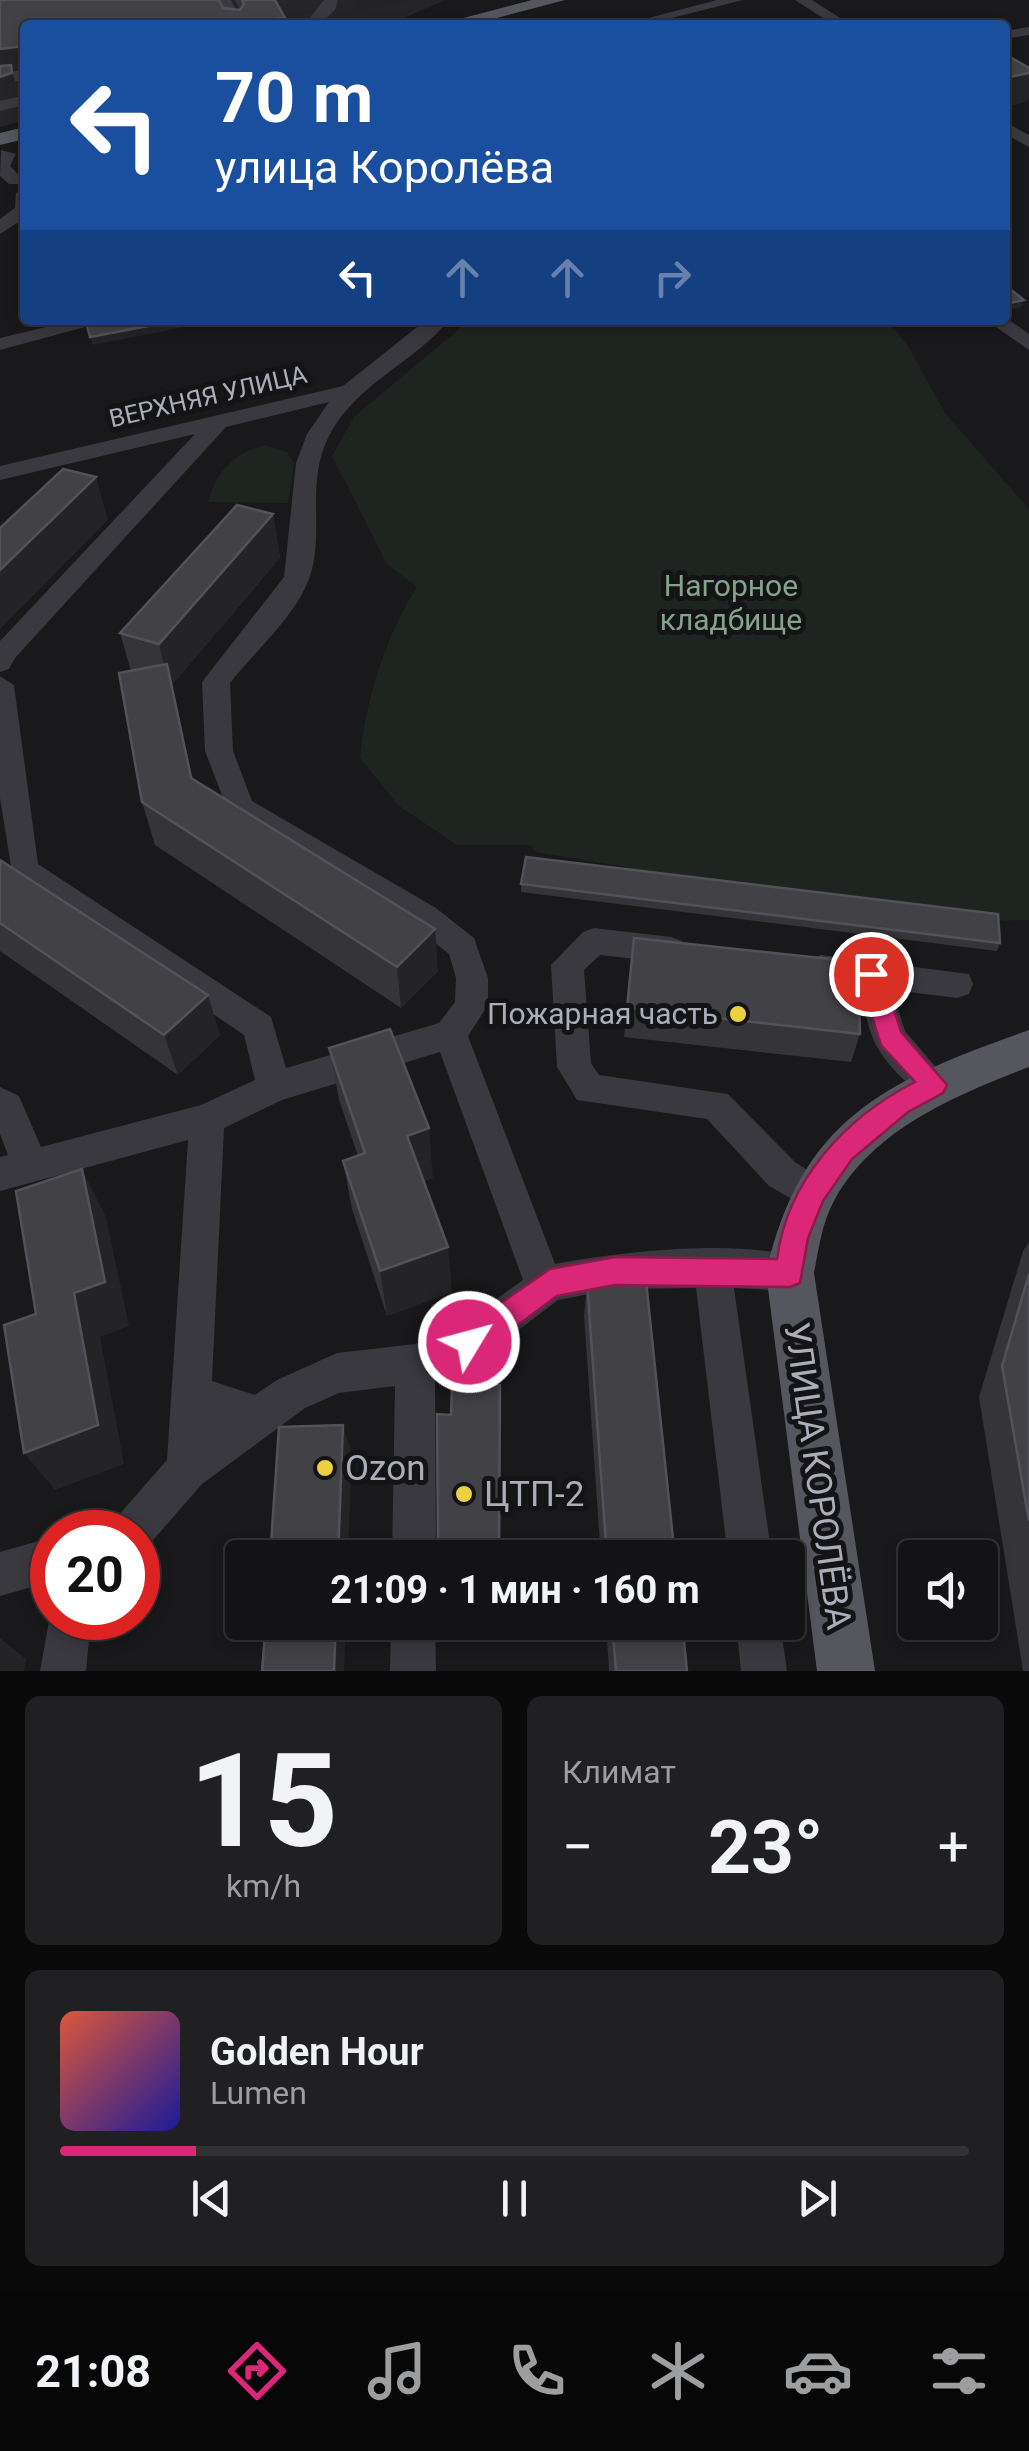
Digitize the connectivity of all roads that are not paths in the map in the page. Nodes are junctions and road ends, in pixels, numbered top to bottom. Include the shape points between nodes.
1 (331, 0) edge
2 (556, 0) edge
3 (736, 0) edge
4 (802, 0) edge
5 (317, 20) edge
6 (468, 20) edge
7 (648, 20) dead end
8 (836, 20) edge
9 (2, 148) edge
10 (20, 187) edge
11 (80, 325) edge
12 (433, 325) edge
13 (1003, 325) edge
14 (0, 344) edge
15 (1029, 344) edge
16 (350, 391) junction
17 (216, 425) junction
18 (0, 473) edge
19 (0, 663) edge
20 (0, 684) edge
21 (713, 955) edge
22 (792, 964) edge
23 (871, 974) junction
24 (957, 984) dead end
25 (450, 1034) junction
26 (1029, 1048) edge
27 (934, 1085) junction
28 (274, 1087) junction
29 (0, 1102) edge
30 (207, 1118) junction
31 (15, 1169) edge
32 (812, 1193) junction
33 (714, 1272) junction
34 (790, 1273) junction
35 (544, 1286) junction
36 (415, 1364) junction
37 (194, 1395) junction
38 (256, 1416) junction
39 (187, 1469) junction
40 (151, 1510) edge
41 (414, 1540) edge
42 (748, 1540) edge
43 (30, 1561) edge
44 (2, 1563) edge
45 (67, 1640) edge
46 (413, 1640) edge
47 (760, 1640) edge
48 (63, 1671) edge
49 (413, 1671) edge
50 (764, 1671) edge
51 (846, 1671) edge

1 - 5 street
2 - 6 main road
3 - 7 street
4 - 8 street
9 - 10 street via 1,167
11 - 14 street
12 - 16 street, ВЕРХНЯЯ УЛИЦА
13 - 15 street
16 - 17 street, ВЕРХНЯЯ УЛИЦА
16 - 25 street via 306,455 296,579 216,682 220,751 240,808 464,947 471,1005
17 - 18 street, ВЕРХНЯЯ УЛИЦА
17 - 19 street
20 - 28 street via 24,870 259,1027
21 - 32 street via 594,940 566,965 574,1067 588,1089 716,1105 782,1174
22 - 23 street
23 - 24 street
23 - 27 street via 890,1038
25 - 28 street
25 - 35 street
26 - 27 main road, УЛИЦА КОРОЛЁВА
27 - 32 main road, УЛИЦА КОРОЛЁВА via 867,1126
28 - 30 street
29 - 31 street via 7,1107
30 - 31 street
30 - 37 street
32 - 34 main road, УЛИЦА КОРОЛЁВА via 794,1238
33 - 34 street
33 - 35 street via 615,1271
33 - 42 street
34 - 51 main road, УЛИЦА КОРОЛЁВА
35 - 36 street via 469,1342
36 - 38 street via 337,1372
36 - 41 street
37 - 38 street
37 - 39 street
38 - 39 street
39 - 40 street
43 - 44 street
45 - 48 street
46 - 49 street
47 - 50 street

